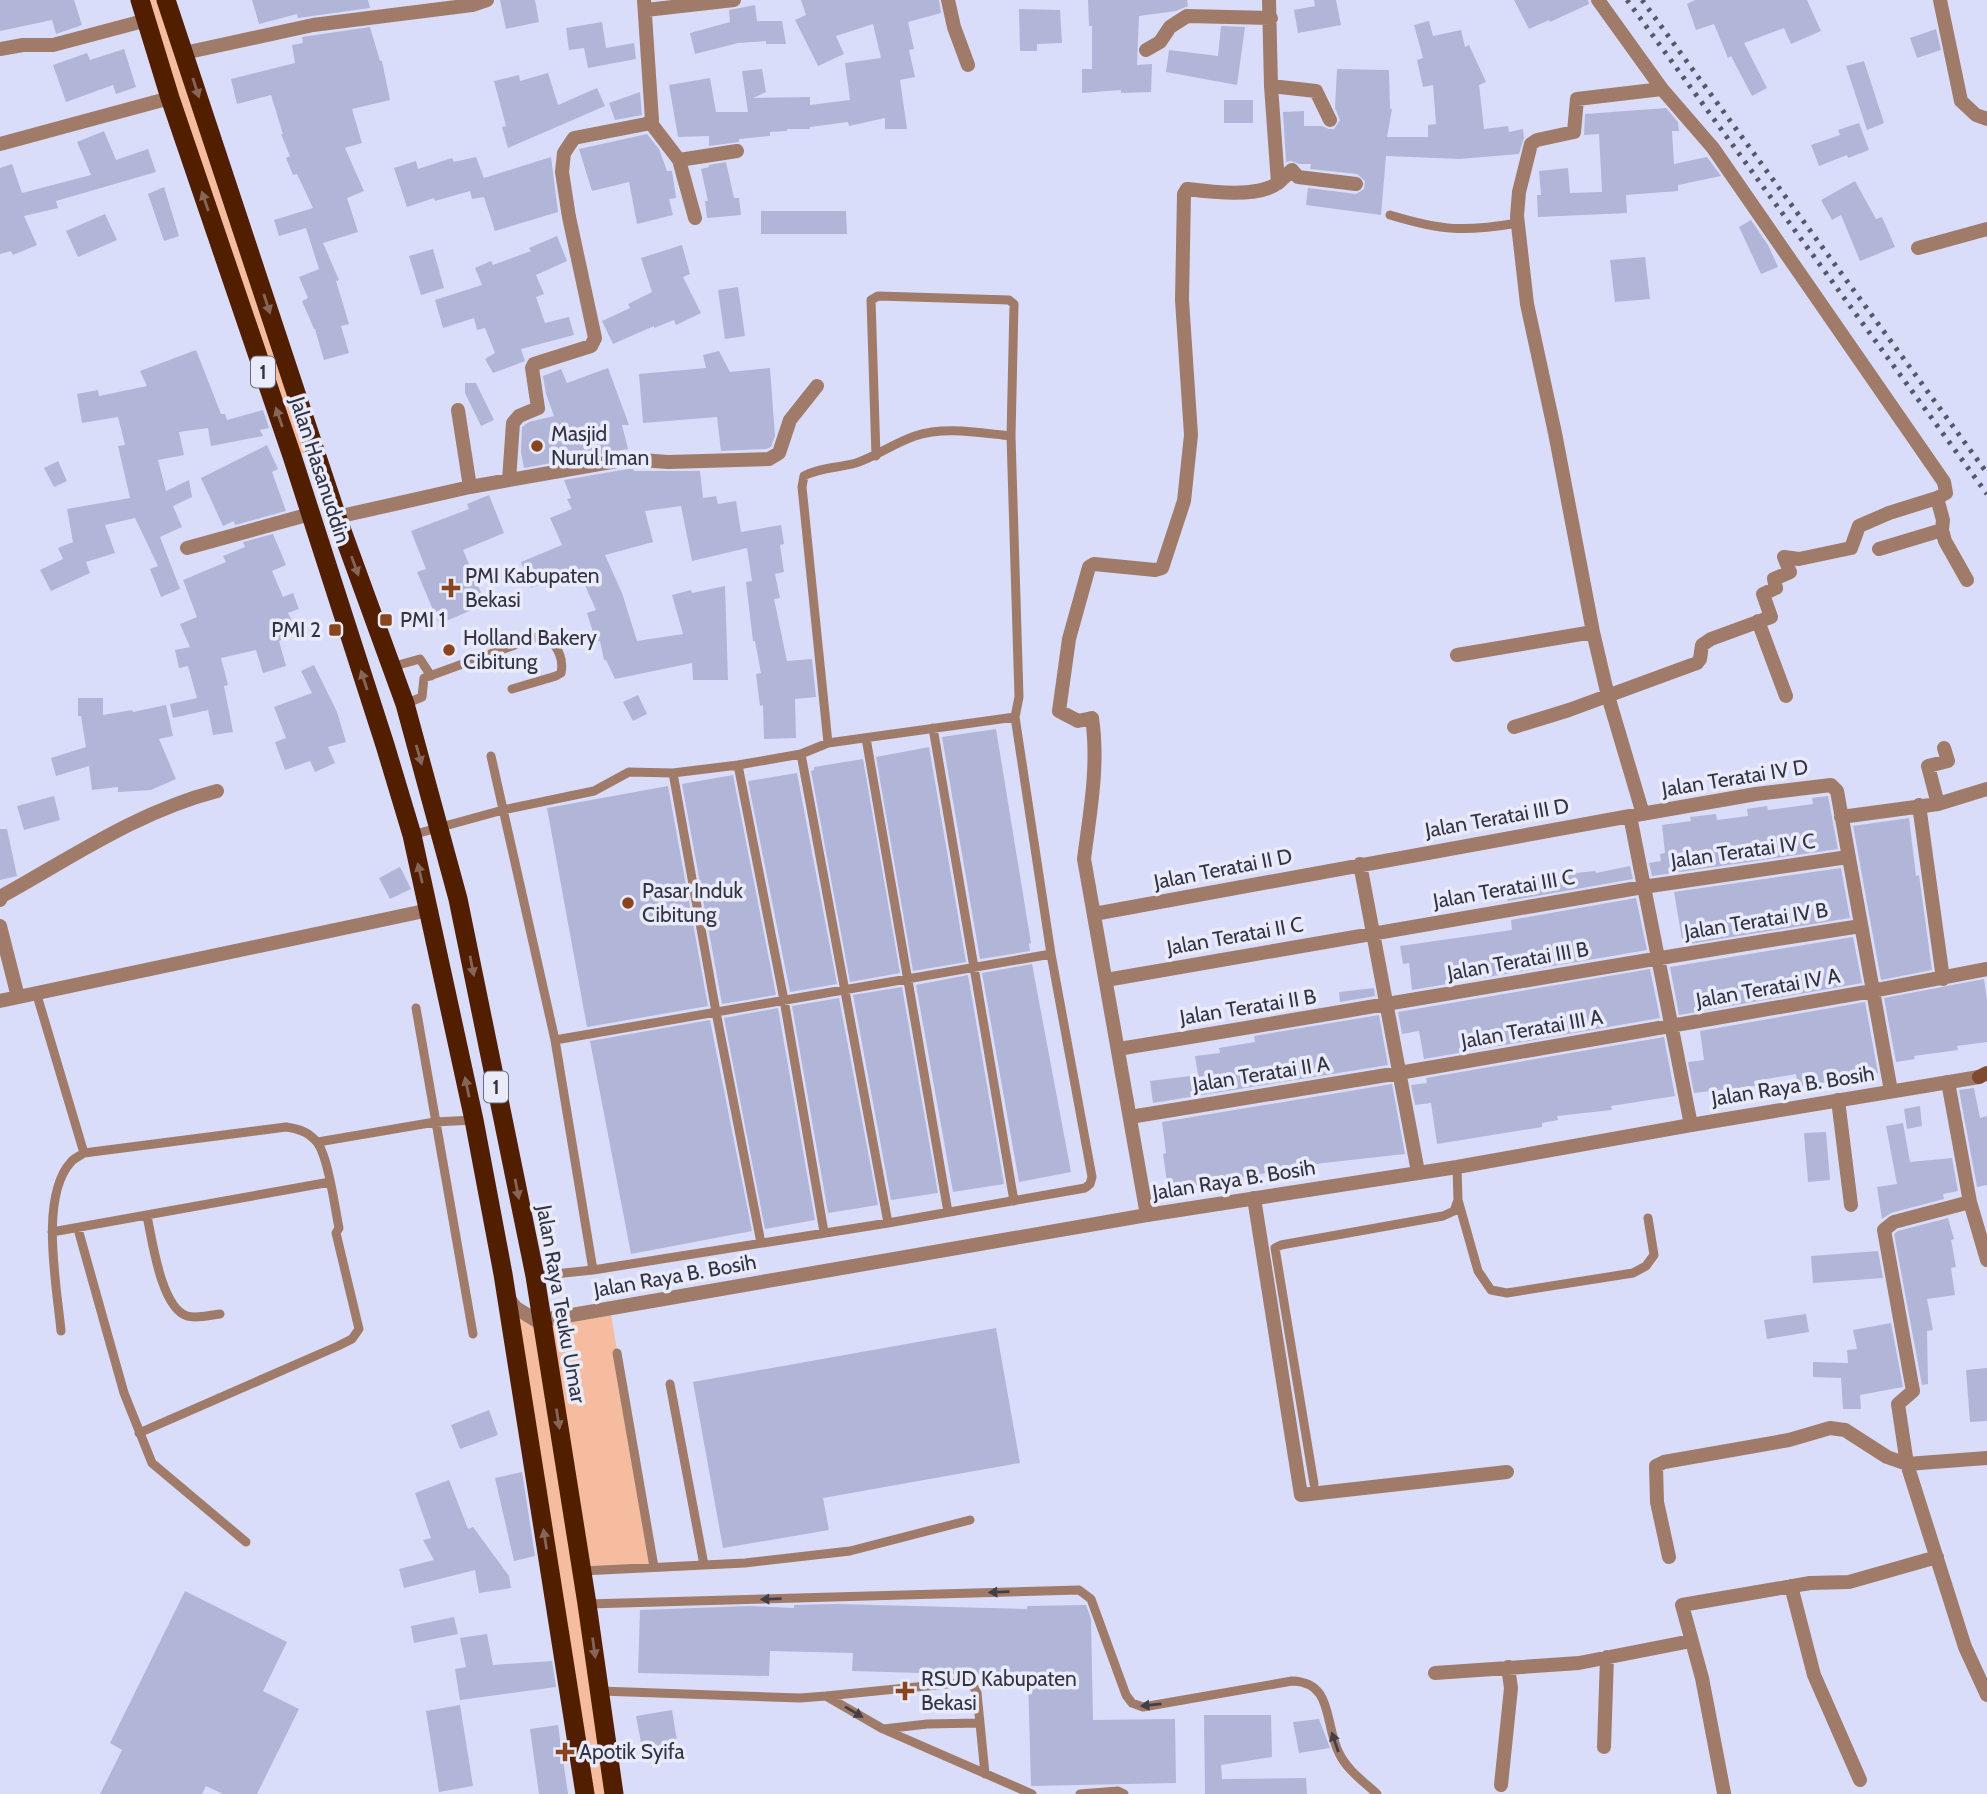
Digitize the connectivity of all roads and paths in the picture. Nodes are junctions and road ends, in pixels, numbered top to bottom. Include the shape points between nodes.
1 (140, 0) edge
2 (166, 0) edge
3 (487, 0) edge
4 (734, 0) edge
5 (948, 0) edge
6 (1269, 0) edge
7 (1598, 0) edge
8 (1940, 0) edge
9 (645, 5) edge
10 (1270, 18) junction
11 (147, 20) junction
12 (0, 49) edge
13 (1146, 50) dead end
14 (184, 53) junction
15 (968, 65) dead end
16 (1271, 86) junction
17 (1662, 89) junction
18 (170, 98) junction
19 (1987, 119) edge
20 (1330, 120) dead end
21 (650, 122) junction
22 (0, 144) edge
23 (737, 151) dead end
24 (679, 160) junction
25 (1278, 183) junction
26 (1356, 184) dead end
27 (1390, 215) dead end
28 (695, 218) dead end
29 (1518, 223) junction
30 (1987, 229) edge
31 (1918, 248) dead end
32 (817, 386) dead end
33 (458, 410) dead end
34 (1011, 436) junction
35 (316, 450) junction
36 (292, 456) junction
37 (876, 456) junction
38 (509, 480) junction
39 (470, 487) junction
40 (1937, 498) junction
41 (310, 514) junction
42 (337, 517) junction
43 (1942, 530) junction
44 (187, 548) dead end
45 (1879, 549) dead end
46 (1966, 580) dead end
47 (1758, 621) junction
48 (1593, 632) junction
49 (1457, 655) dead end
50 (391, 667) junction
51 (431, 676) junction
52 (512, 689) dead end
53 (1786, 695) dead end
54 (1608, 696) junction
55 (405, 704) junction
56 (1014, 717) junction
57 (1514, 727) dead end
58 (933, 728) junction
59 (866, 738) junction
60 (828, 743) junction
61 (1944, 748) dead end
62 (801, 754) junction
63 (491, 756) dead end
64 (738, 765) junction
65 (673, 773) junction
66 (1987, 789) edge
67 (217, 791) dead end
68 (1938, 804) junction
69 (1919, 805) junction
70 (503, 810) junction
71 (1637, 815) junction
72 (1841, 817) junction
73 (440, 827) junction
74 (412, 835) junction
75 (1848, 857) junction
76 (1360, 864) junction
77 (1643, 887) junction
78 (0, 900) edge
79 (429, 910) junction
80 (1094, 914) junction
81 (0, 926) edge
82 (1861, 926) junction
83 (1372, 934) junction
84 (1051, 954) junction
85 (1658, 957) junction
86 (974, 967) junction
87 (1987, 969) edge
88 (908, 979) junction
89 (1943, 979) junction
90 (1105, 980) junction
91 (846, 989) junction
92 (1872, 991) junction
93 (36, 992) junction
94 (18, 997) junction
95 (784, 1000) junction
96 (0, 1001) edge
97 (1386, 1006) junction
98 (416, 1008) dead end
99 (716, 1012) junction
100 (1671, 1026) junction
101 (555, 1040) junction
102 (1118, 1049) junction
103 (1399, 1073) junction
104 (1985, 1075) edge
105 (1948, 1082) junction
106 (1891, 1091) junction
107 (1838, 1100) junction
108 (1130, 1117) junction
109 (474, 1120) junction
110 (435, 1122) junction
111 (1691, 1125) junction
112 (318, 1142) junction
113 (84, 1153) junction
114 (1457, 1167) junction
115 (1418, 1172) junction
116 (330, 1182) junction
117 (1254, 1198) junction
118 (1458, 1200) junction
119 (1014, 1201) junction
120 (1970, 1202) junction
121 (1851, 1205) dead end
122 (948, 1212) junction
123 (1147, 1215) junction
124 (147, 1216) junction
125 (1648, 1218) dead end
126 (888, 1223) junction
127 (78, 1228) junction
128 (824, 1232) junction
129 (52, 1233) junction
130 (761, 1243) junction
131 (1987, 1260) edge
132 (593, 1269) junction
133 (534, 1276) junction
134 (506, 1296) junction
135 (220, 1314) dead end
136 (541, 1321) junction
137 (61, 1331) dead end
138 (473, 1334) dead end
139 (617, 1353) dead end
140 (670, 1384) dead end
141 (139, 1433) junction
142 (1987, 1458) edge
143 (1907, 1464) junction
144 (1507, 1472) dead end
145 (1314, 1483) dead end
146 (970, 1520) dead end
147 (246, 1542) dead end
148 (1669, 1557) dead end
149 (1937, 1557) junction
150 (704, 1565) junction
151 (654, 1567) junction
152 (582, 1571) junction
153 (1791, 1586) junction
154 (587, 1604) junction
155 (1691, 1641) junction
156 (1607, 1657) junction
157 (1508, 1667) junction
158 (1435, 1673) dead end
159 (600, 1691) junction
160 (569, 1692) junction
161 (1987, 1695) edge
162 (826, 1696) junction
163 (980, 1723) junction
164 (883, 1729) junction
165 (1604, 1747) dead end
166 (985, 1774) junction
167 (1860, 1780) dead end
168 (1501, 1785) dead end
169 (1724, 1793) edge
170 (585, 1794) edge
171 (614, 1794) edge
172 (1032, 1794) edge
173 (1080, 1794) edge
174 (1124, 1794) edge
175 (1377, 1794) edge

1 - 11 highway, Jalan Hasanuddin / 1
2 - 14 highway, Jalan Hasanuddin / 1
3 - 14 street via 313,25
4 - 9 street
5 - 15 street
6 - 10 street
7 - 17 street
8 - 19 street via 1961,101
9 - 21 street
10 - 13 street via 1187,16
10 - 16 street
11 - 12 street via 53,45
11 - 18 highway, Jalan Hasanuddin / 1
14 -> 35 highway, Jalan Hasanuddin / 1
16 - 20 street via 1316,91
16 - 25 street
17 - 29 street via 1577,99 1574,132 1531,144 1519,192
17 - 40 street via 1713,148 1944,482 1946,493
18 - 22 street
36 -> 18 highway, Jalan Hasanuddin / 1
21 - 24 street
21 - 38 street via 574,138 564,153 569,217 595,338 591,346 545,359 531,368 538,408 519,415 513,423
23 - 24 street
24 - 28 street
25 - 26 street via 1293,170 1298,177
25 - 80 street via 1250,192 1187,189 1184,194 1182,300 1191,435 1184,501 1163,567 1089,567 1073,625 1059,710 1078,721 1092,718 1096,741 1084,859
27 - 29 lane via 1456,230
29 - 48 street via 1527,304
30 - 31 street
32 - 38 street via 790,420 779,453 769,459 668,462 628,458
33 - 39 street
34 - 37 lane via 958,430 918,435
34 - 37 lane via 1014,304 1009,300 878,296 870,303
34 - 56 lane via 1019,697
35 - 36 highway
35 - 42 highway, Jalan Hasanuddin / 1
36 - 41 highway, Jalan Hasanuddin / 1
37 - 60 lane via 813,471 804,476 802,487
38 - 39 street
39 - 42 street
40 - 43 street
40 - 47 street via 1860,526 1850,548 1799,559 1784,557 1790,572 1774,579 1776,588 1763,594 1772,616
41 - 44 street
74 -> 41 highway, Jalan Hasanuddin / 1
42 -> 50 highway, Jalan Hasanuddin / 1
43 - 45 street
43 - 46 street
47 - 53 street
47 - 54 street via 1702,645 1697,663
48 - 49 street
48 - 54 street
50 - 51 lane via 420,659
50 - 55 highway, Jalan Hasanuddin / 1
51 - 52 lane via 537,637 550,639 563,665 561,673
51 - 55 lane via 424,678 422,698
54 - 57 street
54 - 71 street
55 -> 73 highway, Jalan Hasanuddin / 1
56 - 58 lane
56 - 84 lane
58 - 59 lane
58 - 86 lane
59 - 60 lane
59 - 88 lane
60 - 62 lane
61 - 68 street via 1948,761 1928,766
62 - 64 lane
62 - 91 lane
63 - 70 lane
64 - 65 lane
64 - 95 lane
65 - 70 lane via 629,772 594,791
65 - 99 lane
66 - 68 street
67 - 78 street via 156,810
68 - 69 street
69 - 72 street
69 - 89 street
70 - 73 lane
70 - 101 lane
71 - 72 street, Jalan Teratai IV D via 1831,785
71 - 76 street, Jalan Teratai III D
71 - 77 street
72 - 75 street
73 - 74 lane
73 -> 133 highway, Jalan Raya Teuku Umar / 1
79 -> 74 highway, 1
75 - 77 street, Jalan Teratai IV C
75 - 82 street
76 - 80 street, Jalan Teratai II D
76 - 83 street
77 - 83 street, Jalan Teratai III C
77 - 85 street
79 - 93 street
109 -> 79 highway, 1
80 - 90 street
81 - 94 street
82 - 85 street, Jalan Teratai IV B
82 - 92 street
83 - 90 street, Jalan Teratai II C
83 - 97 street
84 - 86 lane
84 - 119 lane via 1092,1177 1085,1188
85 - 97 street, Jalan Teratai III B
85 - 100 street
86 - 88 lane
86 - 119 lane
87 - 89 street, Jalan Teratai IV A
88 - 91 lane
88 - 122 lane
89 - 92 street, Jalan Teratai IV A
90 - 102 street
91 - 95 lane
91 - 126 lane
92 - 100 street, Jalan Teratai IV A
92 - 106 street
93 - 94 street
93 - 113 lane
94 - 96 street
95 - 99 lane
95 - 128 lane
97 - 102 street, Jalan Teratai II B
97 - 103 street
98 - 110 lane
99 - 101 lane
99 - 130 lane
100 - 103 street, Jalan Teratai III A
100 - 111 street
101 - 132 lane
102 - 108 street
103 - 108 street, Jalan Teratai II A
103 - 115 street
104 - 105 street, Jalan Raya B. Bosih
105 - 106 street, Jalan Raya B. Bosih
105 - 120 street
106 - 107 street, Jalan Raya B. Bosih
107 - 111 street, Jalan Raya B. Bosih
107 - 121 street
108 - 123 street
109 - 110 lane
109 - 134 highway, 1
110 - 112 lane
110 - 138 lane
111 - 114 street, Jalan Raya B. Bosih
112 - 113 lane via 304,1131 286,1127
112 - 116 lane
113 - 129 lane via 71,1161 61,1179 52,1211
114 - 115 street, Jalan Raya B. Bosih
114 - 118 lane
115 - 117 street, Jalan Raya B. Bosih
116 - 124 lane
116 - 141 lane via 339,1228 336,1233 359,1329 352,1339
117 - 123 street, Jalan Raya B. Bosih
117 - 144 street via 1301,1495
118 - 125 lane via 1478,1271 1491,1290 1507,1293 1633,1273 1654,1255
118 - 145 lane via 1454,1211 1443,1216 1275,1248
119 - 122 lane
120 - 131 street
120 - 143 street via 1894,1222 1884,1230 1913,1391 1898,1404
122 - 126 lane
123 - 136 street, Jalan Raya B. Bosih
124 - 127 lane
124 - 135 lane via 160,1275 174,1305 190,1318
126 - 128 lane
127 - 129 lane
127 - 141 lane
128 - 130 lane
129 - 137 lane
130 - 132 lane
132 - 133 lane
133 - 136 highway, Jalan Raya Teuku Umar / 1
134 - 136 street via 528,1318
160 -> 134 highway, 1
136 -> 152 highway, Jalan Raya Teuku Umar / 1
139 - 151 lane
140 - 150 lane
141 - 147 lane via 152,1463
142 - 143 street
143 - 148 street via 1845,1430 1830,1427 1789,1440 1664,1462 1656,1466 1656,1488
143 - 149 street
146 - 150 lane via 849,1551
149 - 153 street via 1849,1582
149 - 161 street via 1965,1647
150 - 151 lane
151 - 152 lane
152 - 154 highway, Jalan Raya Teuku Umar / 1
153 - 155 street via 1682,1605
153 - 167 street via 1814,1675
154 -> 159 highway, Jalan Raya Teuku Umar / 1
175 -> 154 lane via 1346,1764 1321,1695 1306,1681 1135,1706 1126,1695 1091,1600 1079,1590
155 - 156 street
155 - 169 street
156 - 157 street
156 - 165 street
157 - 158 street
157 - 168 street via 1511,1688
159 - 160 highway
159 - 162 lane
159 - 171 highway, Jalan Raya Teuku Umar / 1
160 - 170 highway, 1
162 - 163 lane via 966,1682 978,1693
162 -> 164 lane
163 - 164 lane
163 - 166 lane
164 - 166 lane
166 - 172 lane
173 - 174 lane

